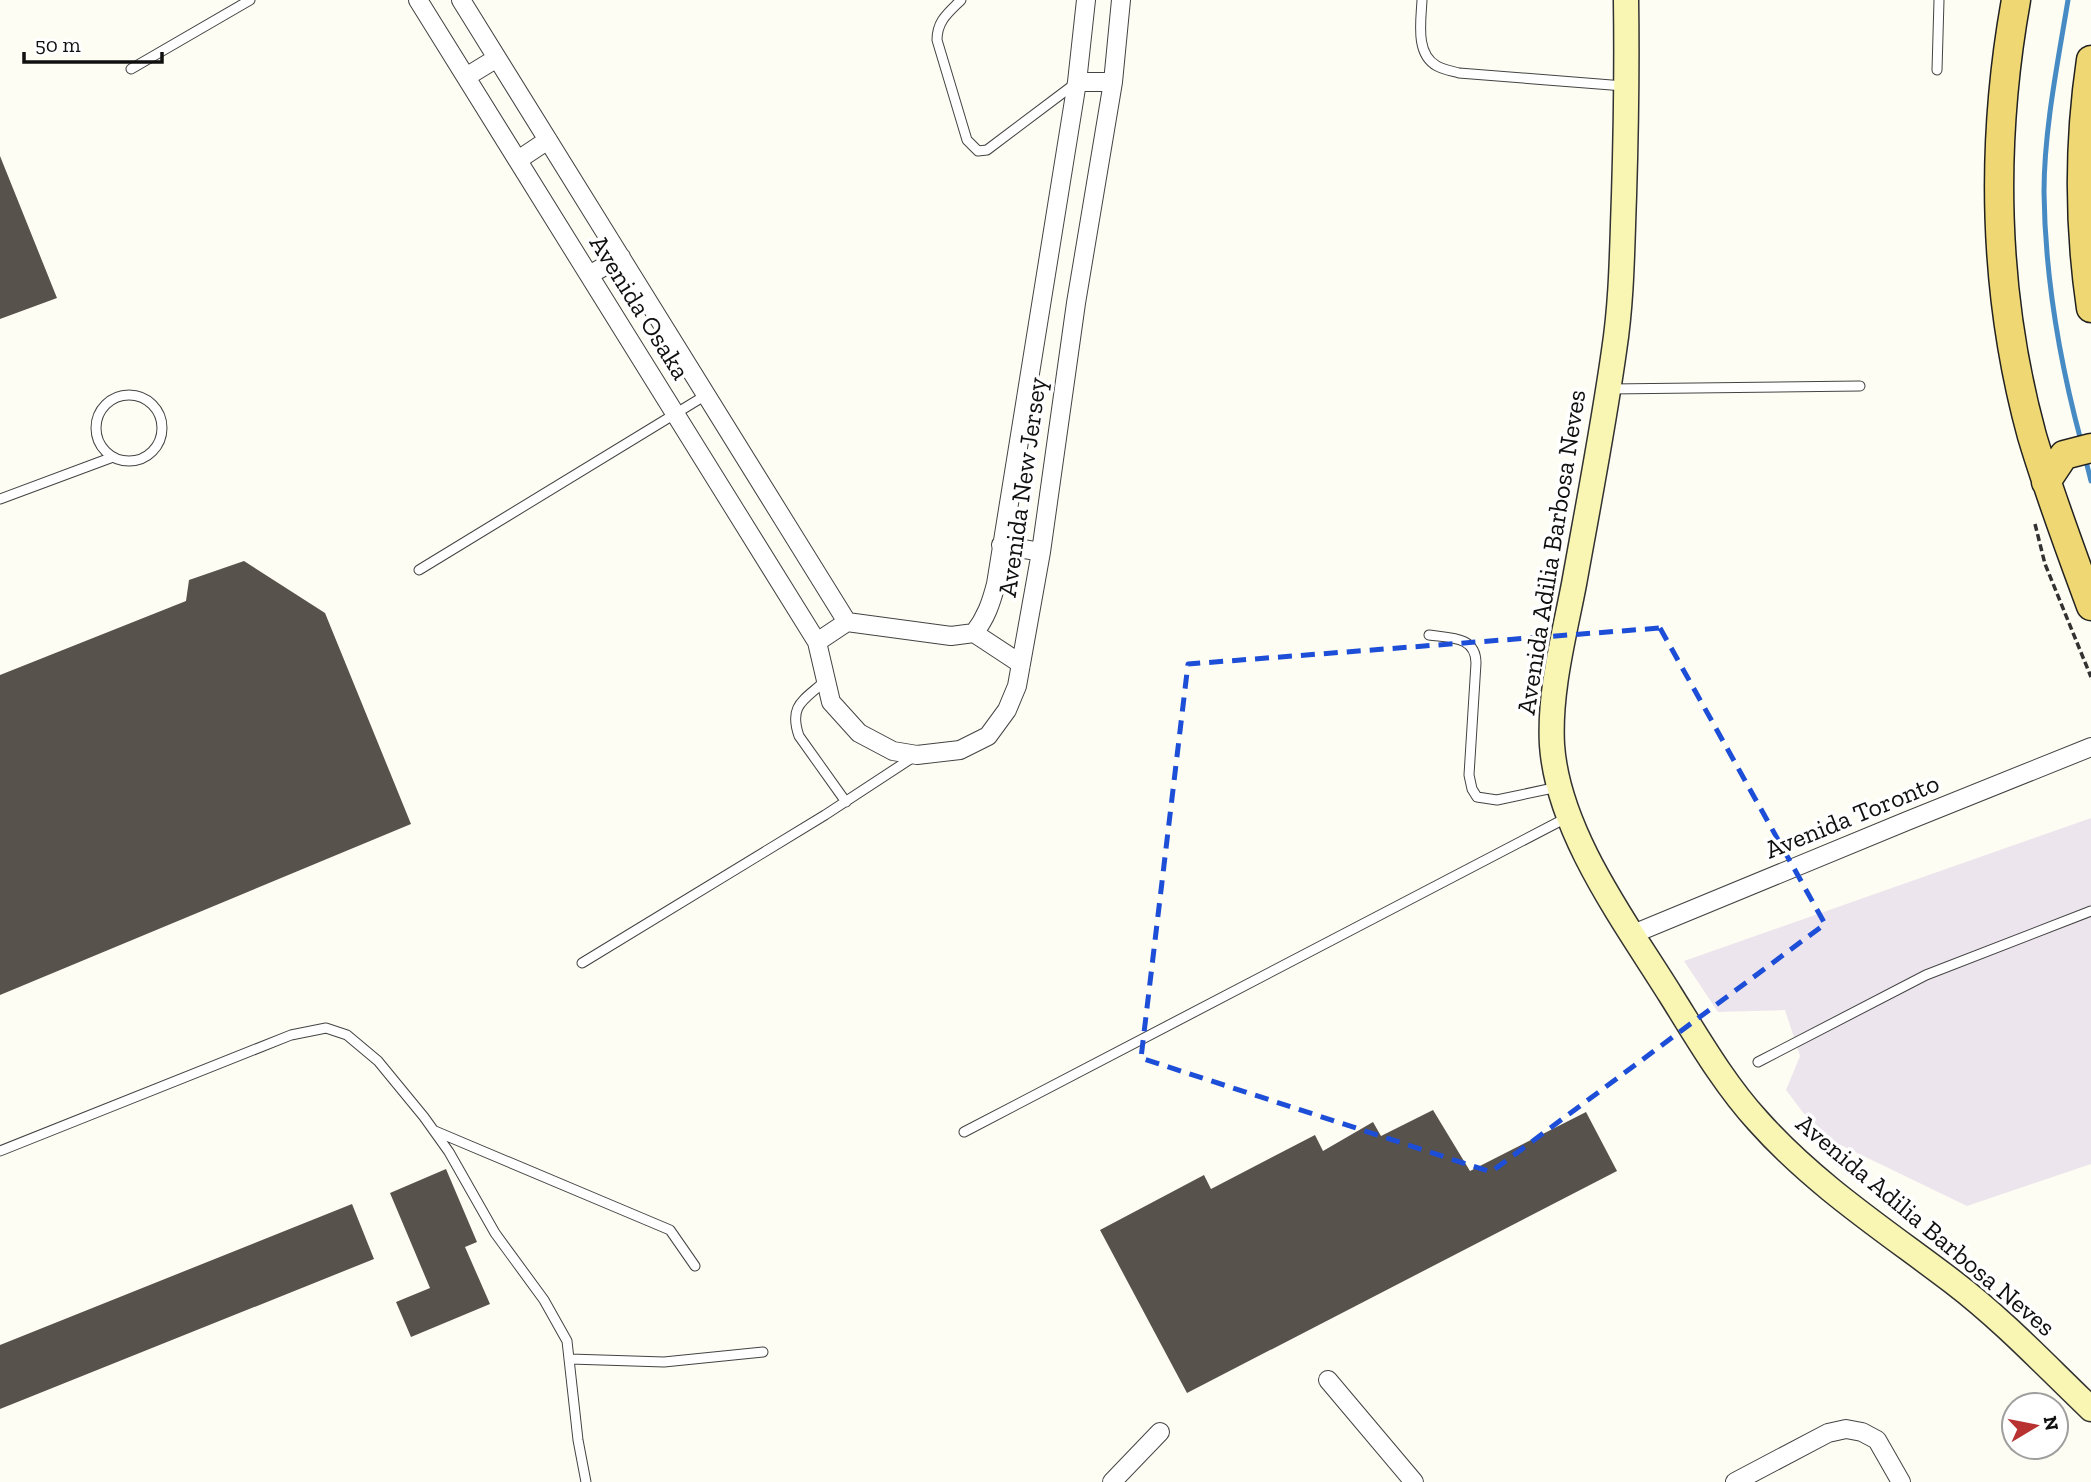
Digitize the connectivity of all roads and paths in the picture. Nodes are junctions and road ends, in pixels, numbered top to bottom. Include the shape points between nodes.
1 (250, 0) edge
2 (418, 0) edge
3 (461, 0) edge
4 (961, 0) edge
5 (1086, 0) edge
6 (1121, 0) edge
7 (1422, 0) edge
8 (1626, 0) edge
9 (1939, 0) edge
10 (2016, 0) edge
11 (497, 58) junction
12 (2091, 60) edge
13 (131, 69) dead end
14 (1937, 70) dead end
15 (466, 77) junction
16 (1077, 82) junction
17 (1113, 82) junction
18 (1627, 86) junction
19 (548, 140) junction
20 (518, 160) junction
21 (621, 257) junction
22 (589, 275) junction
23 (2091, 308) edge
24 (1860, 386) dead end
25 (1608, 389) junction
26 (706, 395) junction
27 (676, 414) junction
28 (2091, 448) edge
29 (113, 457) junction
30 (2046, 482) junction
31 (0, 499) edge
32 (1002, 545) junction
33 (1041, 552) junction
34 (419, 570) dead end
35 (2091, 606) edge
36 (847, 622) junction
37 (974, 633) junction
38 (1429, 635) dead end
39 (817, 642) junction
40 (1021, 664) junction
41 (826, 681) junction
42 (2091, 747) edge
43 (916, 755) junction
44 (1560, 787) junction
45 (846, 802) junction
46 (1569, 817) junction
47 (2091, 911) edge
48 (1633, 934) junction
49 (582, 963) dead end
50 (1758, 1062) dead end
51 (434, 1131) junction
52 (964, 1132) dead end
53 (0, 1151) edge
54 (695, 1266) dead end
55 (763, 1352) dead end
56 (570, 1359) junction
57 (1328, 1380) dead end
58 (2091, 1409) edge
59 (1160, 1432) dead end
60 (586, 1482) edge
61 (1112, 1482) edge
62 (1414, 1482) edge
63 (1735, 1482) edge
64 (1901, 1482) edge

1 - 13 lane
2 - 15 street, Avenida Osaka
3 - 11 street, Avenida Osaka
4 - 16 lane via 937,28 937,40 972,148 987,150
5 - 16 street, Avenida New Jersey
6 - 17 street, Avenida New Jersey
7 - 18 lane via 1425,55 1437,66 1459,73
8 - 18 street, Avenida Adilia Barbosa Neves
9 - 14 lane
10 - 30 main road via 1999,137 2000,237 2013,349
11 - 15 street
11 - 19 street, Avenida Osaka
12 - 23 main road via 2083,180
15 - 20 street, Avenida Osaka
16 - 17 street
16 - 32 street, Avenida New Jersey
17 - 33 street, Avenida New Jersey
18 - 25 street, Avenida Adilia Barbosa Neves via 1621,293
19 - 20 street
19 - 21 street, Avenida Osaka
20 - 22 street, Avenida Osaka
21 - 22 street
21 - 26 street, Avenida Osaka
22 - 27 street, Avenida Osaka
24 - 25 lane
25 - 44 street, Avenida Adilia Barbosa Neves via 1556,675 1552,746
26 - 27 lane
26 - 36 street, Avenida Osaka
27 - 34 lane
27 - 39 street, Avenida Osaka
28 - 30 main road via 2063,455
29 - 29 lane via 131,461 149,455 160,440 162,421 145,398 117,396 97,415 99,443
29 - 31 lane
30 - 35 main road
32 - 33 street
32 - 37 street, Avenida New Jersey via 990,607
33 - 40 street, Avenida New Jersey
36 - 37 street via 951,636
36 - 39 street
37 - 40 street
38 - 44 lane via 1459,639 1474,649 1469,775 1476,797 1497,800
39 - 41 street, Avenida New Jersey
40 - 43 street, Avenida New Jersey via 1007,710 988,736 960,750
41 - 43 street, Avenida New Jersey via 831,702 859,733 893,751
41 - 45 lane via 794,713 799,736
42 - 48 street, Avenida Toronto
43 - 45 lane
44 - 46 street, Avenida Adilia Barbosa Neves
45 - 49 lane
46 - 48 street, Avenida Adilia Barbosa Neves
46 - 52 lane
47 - 50 lane via 1926,975
48 - 58 street, Avenida Adilia Barbosa Neves via 1707,1052 1757,1120 1824,1185 1956,1284 2030,1347
51 - 53 lane via 378,1061 348,1035 326,1028 291,1035
51 - 54 lane via 670,1230
51 - 56 lane via 507,1252 559,1325
55 - 56 lane via 664,1362
56 - 60 lane
57 - 62 street
59 - 61 street
63 - 64 street via 1828,1433 1846,1429 1877,1440

